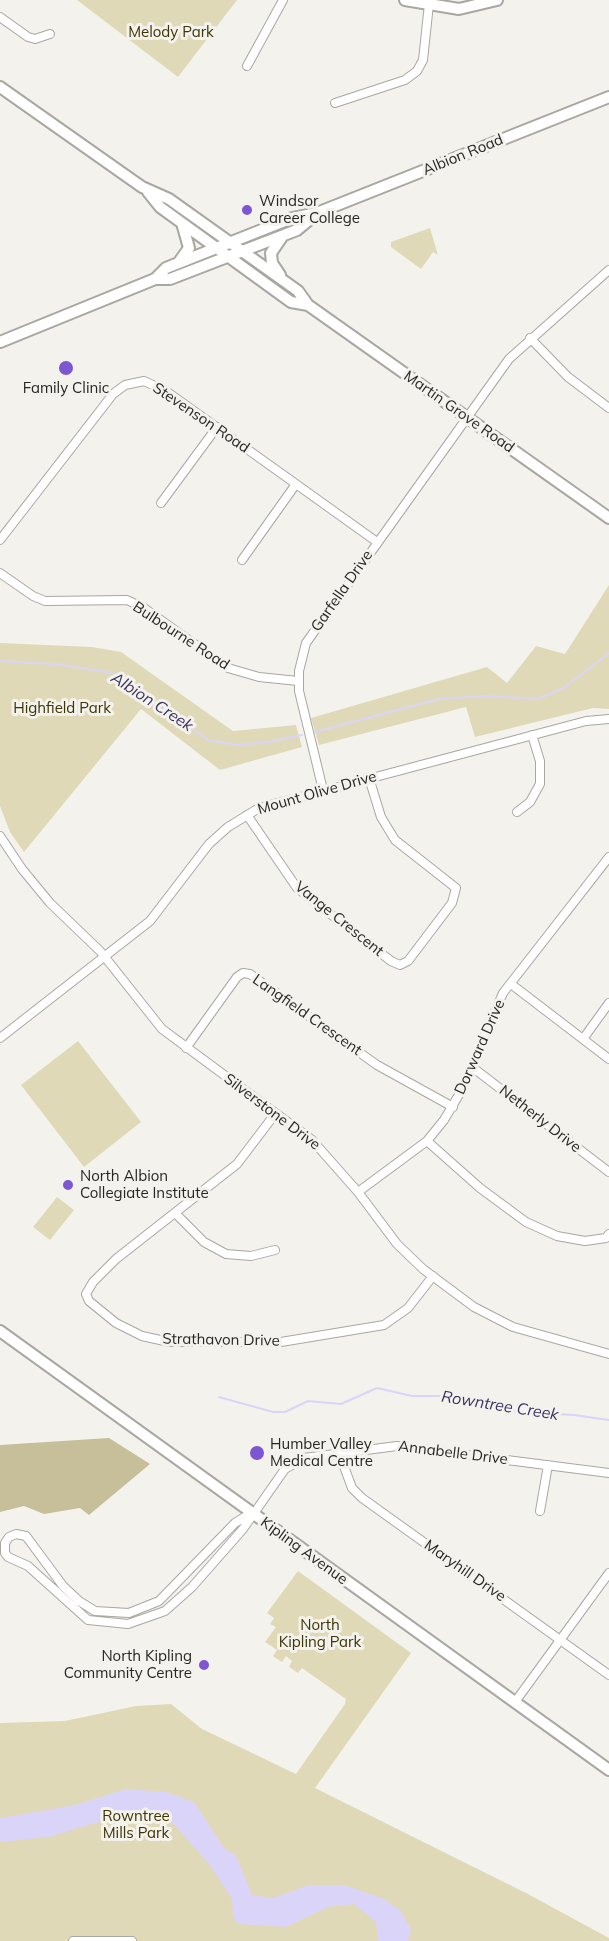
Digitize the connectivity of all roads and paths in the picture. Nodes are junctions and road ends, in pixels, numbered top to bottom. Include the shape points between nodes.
1 (283, 0) edge
2 (405, 0) edge
3 (497, 0) edge
4 (429, 4) junction
5 (0, 17) edge
6 (51, 34) dead end
7 (247, 66) dead end
8 (0, 87) edge
9 (609, 97) edge
10 (335, 103) dead end
11 (146, 189) junction
12 (317, 213) junction
13 (182, 222) junction
14 (284, 235) junction
15 (230, 243) junction
16 (217, 248) junction
17 (242, 251) junction
18 (229, 256) junction
19 (176, 264) junction
20 (609, 270) edge
21 (155, 279) junction
22 (283, 280) junction
23 (308, 305) junction
24 (530, 338) junction
25 (0, 342) edge
26 (609, 408) edge
27 (466, 418) junction
28 (217, 428) junction
29 (296, 484) junction
30 (160, 503) dead end
31 (609, 518) edge
32 (0, 540) edge
33 (377, 542) junction
34 (242, 560) dead end
35 (0, 573) edge
36 (298, 681) junction
37 (609, 719) edge
38 (532, 735) junction
39 (369, 778) junction
40 (323, 790) junction
41 (517, 812) dead end
42 (247, 815) junction
43 (0, 836) edge
44 (609, 857) edge
45 (105, 957) junction
46 (511, 984) junction
47 (609, 1003) edge
48 (0, 1038) edge
49 (583, 1039) junction
50 (186, 1048) junction
51 (609, 1059) edge
52 (472, 1066) junction
53 (453, 1107) junction
54 (275, 1114) junction
55 (427, 1141) junction
56 (609, 1172) edge
57 (358, 1192) junction
58 (175, 1213) junction
59 (609, 1234) edge
60 (275, 1250) dead end
61 (433, 1276) junction
62 (0, 1331) edge
63 (609, 1354) edge
64 (339, 1453) junction
65 (548, 1465) junction
66 (609, 1473) edge
67 (540, 1511) dead end
68 (251, 1513) junction
69 (609, 1573) edge
70 (184, 1579) junction
71 (192, 1587) junction
72 (560, 1639) junction
73 (609, 1675) edge
74 (515, 1702) junction
75 (609, 1770) edge
76 (73, 1941) edge
77 (132, 1941) edge

1 - 7 street
2 - 4 main road
3 - 4 main road via 469,9
4 - 10 street via 423,60 417,70 405,80
5 - 6 street via 28,37
8 - 11 main road, Martin Grove Road
9 - 12 main road, Albion Road
11 - 13 main road, Martin Grove Road via 160,207
11 - 15 main road, Martin Grove Road via 169,199
12 - 14 main road, Albion Road via 297,230
12 - 15 main road, Albion Road via 292,218
13 - 16 main road, Martin Grove Road
13 - 19 main road via 189,248
14 - 17 main road, Albion Road
14 - 22 main road via 271,253 272,263
15 - 16 main road, Albion Road
15 - 17 main road, Martin Grove Road
16 - 18 main road, Martin Grove Road
16 - 19 main road, Albion Road
17 - 18 main road, Albion Road
17 - 22 main road, Martin Grove Road
18 - 21 main road, Albion Road via 170,279
18 - 23 main road, Martin Grove Road via 291,302
19 - 21 main road, Albion Road
20 - 24 street, Garfella Drive
21 - 25 main road, Albion Road
22 - 23 main road, Martin Grove Road
23 - 27 main road, Martin Grove Road
24 - 26 street via 568,377
24 - 27 street, Garfella Drive via 509,359
27 - 31 main road, Martin Grove Road
27 - 33 street, Garfella Drive
28 - 29 street, Stevenson Road
28 - 30 street
28 - 32 street, Stevenson Road via 159,386 144,381 125,385 113,394
29 - 33 street, Stevenson Road
29 - 34 street
33 - 36 street, Garfella Drive via 306,643
35 - 36 street, Bulbourne Road via 45,601 128,600 228,668
36 - 40 street, Garfella Drive
37 - 38 street, Mount Olive Drive
38 - 39 street, Mount Olive Drive
38 - 41 street via 540,760 540,784 530,802
39 - 40 street, Mount Olive Drive
39 - 42 street, Vange Crescent via 381,817 396,840 456,888 452,903 408,961 400,965 297,888
40 - 42 street, Mount Olive Drive
42 - 45 street, Mount Olive Drive via 209,844 150,921
43 - 45 street, Silverstone Drive via 50,903
44 - 46 street, Dorward Drive
45 - 48 street, Mount Olive Drive
45 - 50 street, Silverstone Drive via 151,1017
46 - 49 street
46 - 52 street, Dorward Drive via 493,1012
47 - 49 street
49 - 51 street
50 - 53 street, Langfield Crescent via 237,977 250,974 377,1065
50 - 54 street, Silverstone Drive
52 - 53 street, Dorward Drive
52 - 56 street, Netherly Drive
53 - 55 street, Dorward Drive
54 - 57 street, Silverstone Drive via 326,1154
54 - 58 street, Strathavon Drive via 237,1164
55 - 57 street, Dorward Drive
55 - 59 street via 526,1222 557,1236 585,1241
57 - 61 street, Silverstone Drive via 397,1244
58 - 60 street via 204,1242 226,1254 251,1256
58 - 61 street, Strathavon Drive via 116,1259 86,1294 116,1323 142,1336 169,1342 281,1342 373,1329 396,1318
61 - 63 street, Silverstone Drive via 474,1307 513,1327
62 - 68 main road, Kipling Avenue
64 - 65 street, Annabelle Drive via 397,1446
64 - 68 street, Annabelle Drive via 294,1462
64 - 72 street, Maryhill Drive via 352,1488 362,1498
65 - 66 street, Annabelle Drive
65 - 67 street
68 - 70 street via 236,1523
68 - 71 street via 243,1529
68 - 74 main road, Kipling Avenue
69 - 72 street
70 - 71 street
70 - 71 street via 159,1601 140,1611 94,1611 63,1586 26,1536 16,1534 5,1543 8,1557 28,1566 88,1620 128,1624 145,1620 165,1611
72 - 73 street, Maryhill Drive
72 - 74 street
74 - 75 main road, Kipling Avenue
76 - 77 street

